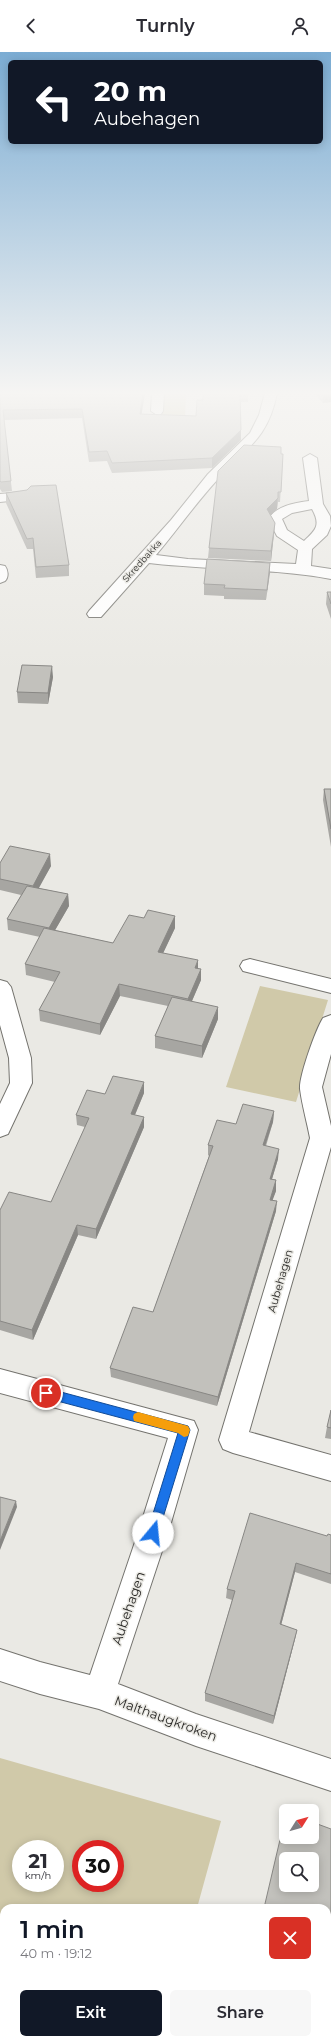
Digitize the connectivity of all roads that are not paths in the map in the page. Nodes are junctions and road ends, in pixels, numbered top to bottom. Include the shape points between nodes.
1 (205, 486) edge
2 (314, 486) edge
3 (23, 496) edge
4 (0, 498) edge
5 (316, 504) junction
6 (305, 548) junction
7 (145, 558) junction
8 (0, 569) edge
9 (303, 569) junction
10 (331, 574) edge
11 (0, 578) edge
12 (95, 614) dead end
13 (250, 966) dead end
14 (331, 986) edge
15 (2, 999) edge
16 (331, 1023) edge
17 (0, 1128) edge
18 (0, 1380) edge
19 (331, 1468) edge
20 (0, 1665) edge
21 (99, 1693) junction
22 (331, 1775) edge

1 - 7 street, Skredbakka
2 - 5 street
3 - 4 street
5 - 6 street via 323,516 322,532
5 - 6 street via 283,512 276,519 278,529 282,533
6 - 9 street
7 - 9 street via 188,563
7 - 12 street, Skredbakka
8 - 11 street
9 - 10 street
13 - 14 street
15 - 17 street via 20,1058 21,1083
16 - 19 street, Aubehagen via 311,1087 322,1138 233,1440
18 - 21 street, Aubehagen via 184,1430 153,1533
20 - 21 street, Malthaugkroken
21 - 22 street, Malthaugkroken via 196,1730

